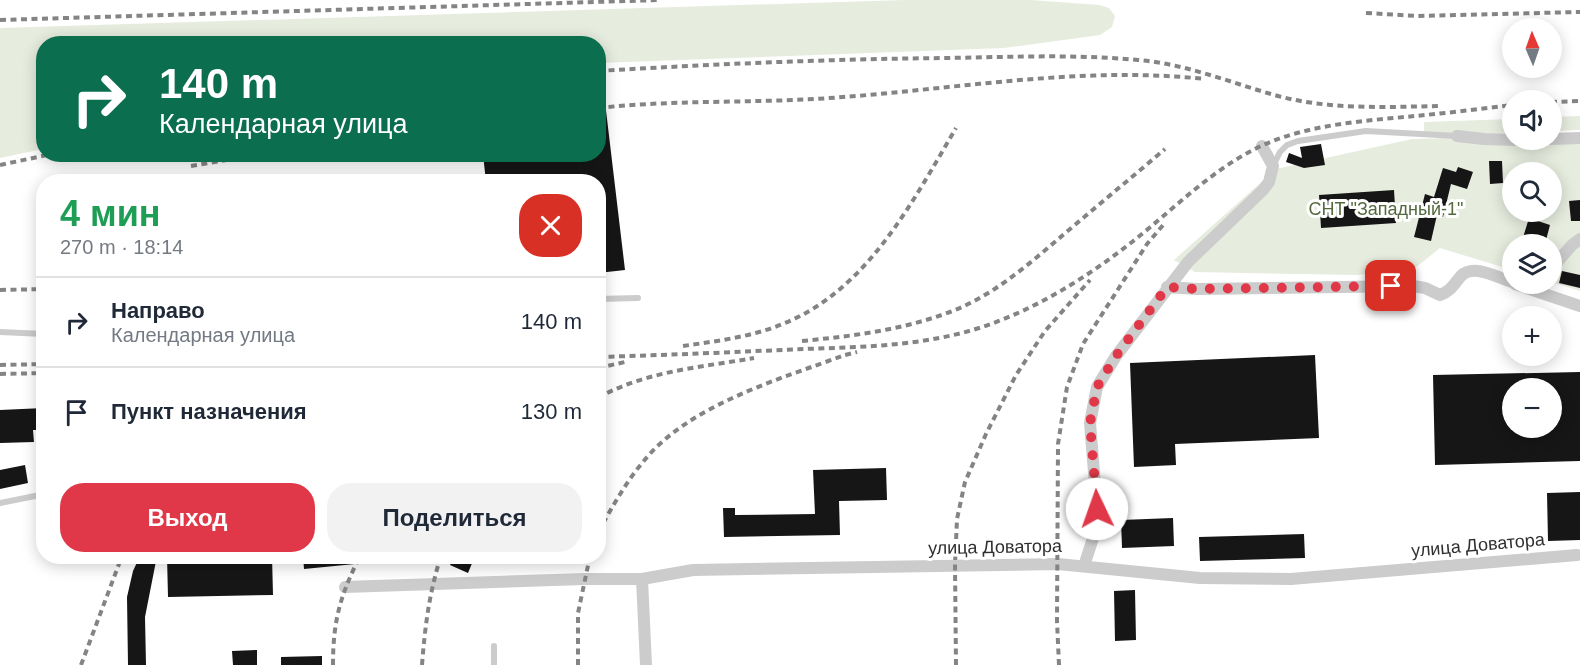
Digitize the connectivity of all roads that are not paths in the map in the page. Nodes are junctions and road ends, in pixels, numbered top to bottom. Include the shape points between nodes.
1 (1457, 136) joint
2 (1580, 138) edge
3 (1562, 139) edge
4 (1502, 140) edge
5 (1262, 146) dead end
6 (1273, 166) junction
7 (1580, 239) edge
8 (1562, 256) edge
9 (1502, 279) edge
10 (1167, 287) junction
11 (1552, 294) edge
12 (638, 298) dead end
13 (606, 299) edge
14 (1580, 306) edge
15 (0, 332) edge
16 (36, 334) edge
17 (36, 496) edge
18 (0, 503) edge
19 (1577, 555) dead end
20 (1084, 566) junction
21 (642, 579) junction
22 (345, 587) dead end
23 (494, 646) dead end
24 (494, 665) edge
25 (646, 665) edge

1 - 4 street
1 - 6 lane via 1366,131 1298,141 1287,145
2 - 3 street
5 - 6 street
6 - 10 street via 1263,190
7 - 8 street
9 - 10 street via 1470,271 1440,295 1413,286
10 - 20 street via 1097,387 1090,423 1097,509 1095,532
11 - 14 street
12 - 13 lane
15 - 16 lane
17 - 18 lane
19 - 20 street, улица Доватора via 1291,579 1200,578
20 - 21 street, улица Доватора via 693,570
21 - 22 street, улица Доватора
21 - 25 street
23 - 24 lane

